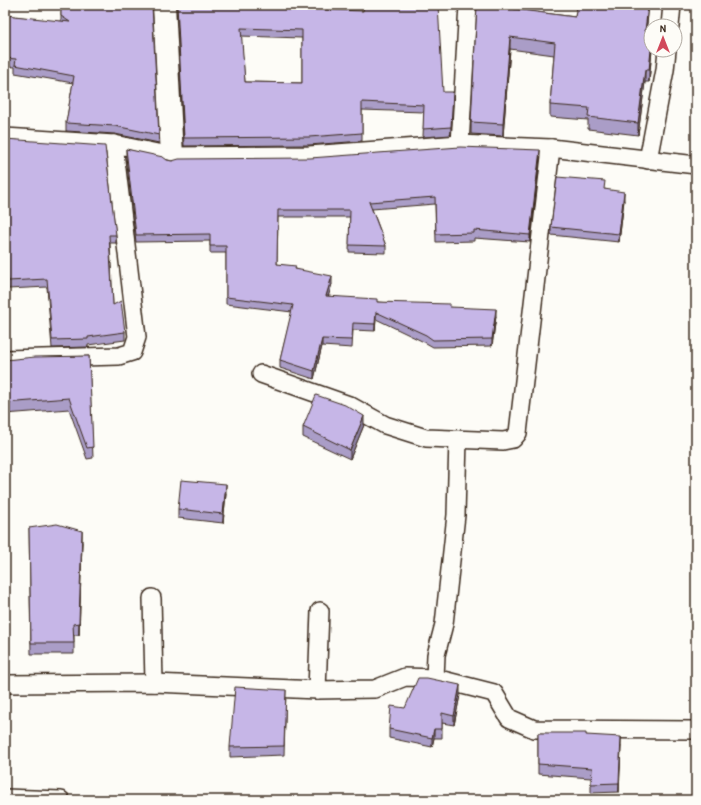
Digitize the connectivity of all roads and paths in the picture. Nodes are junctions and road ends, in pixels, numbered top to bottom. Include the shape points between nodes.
1 (164, 5) edge
2 (468, 5) edge
3 (672, 5) edge
4 (671, 18) edge
5 (666, 58) edge
6 (5, 137) edge
7 (114, 144) junction
8 (460, 144) junction
9 (551, 148) junction
10 (172, 156) junction
11 (648, 160) junction
12 (696, 165) edge
13 (5, 360) edge
14 (260, 374) dead end
15 (458, 439) junction
16 (152, 598) dead end
17 (320, 611) dead end
18 (435, 678) junction
19 (154, 683) junction
20 (5, 684) edge
21 (317, 690) junction
22 (696, 730) edge
23 (5, 798) edge
24 (61, 800) edge

1 - 10 street
2 - 8 lane
3 - 4 lane
5 - 11 lane
6 - 7 lane
7 - 10 lane
7 - 13 lane via 137,337 132,352 119,356
8 - 9 lane
8 - 10 lane via 309,155
9 - 11 lane
9 - 15 lane via 518,433 513,439 503,441
11 - 12 lane
14 - 15 lane via 349,405 385,425 426,438
15 - 18 lane via 456,515 444,624 436,655
16 - 19 lane
17 - 21 lane
18 - 21 lane via 405,677 375,689
18 - 22 lane via 494,693 509,718 534,729
19 - 20 lane
19 - 21 lane
23 - 24 lane

